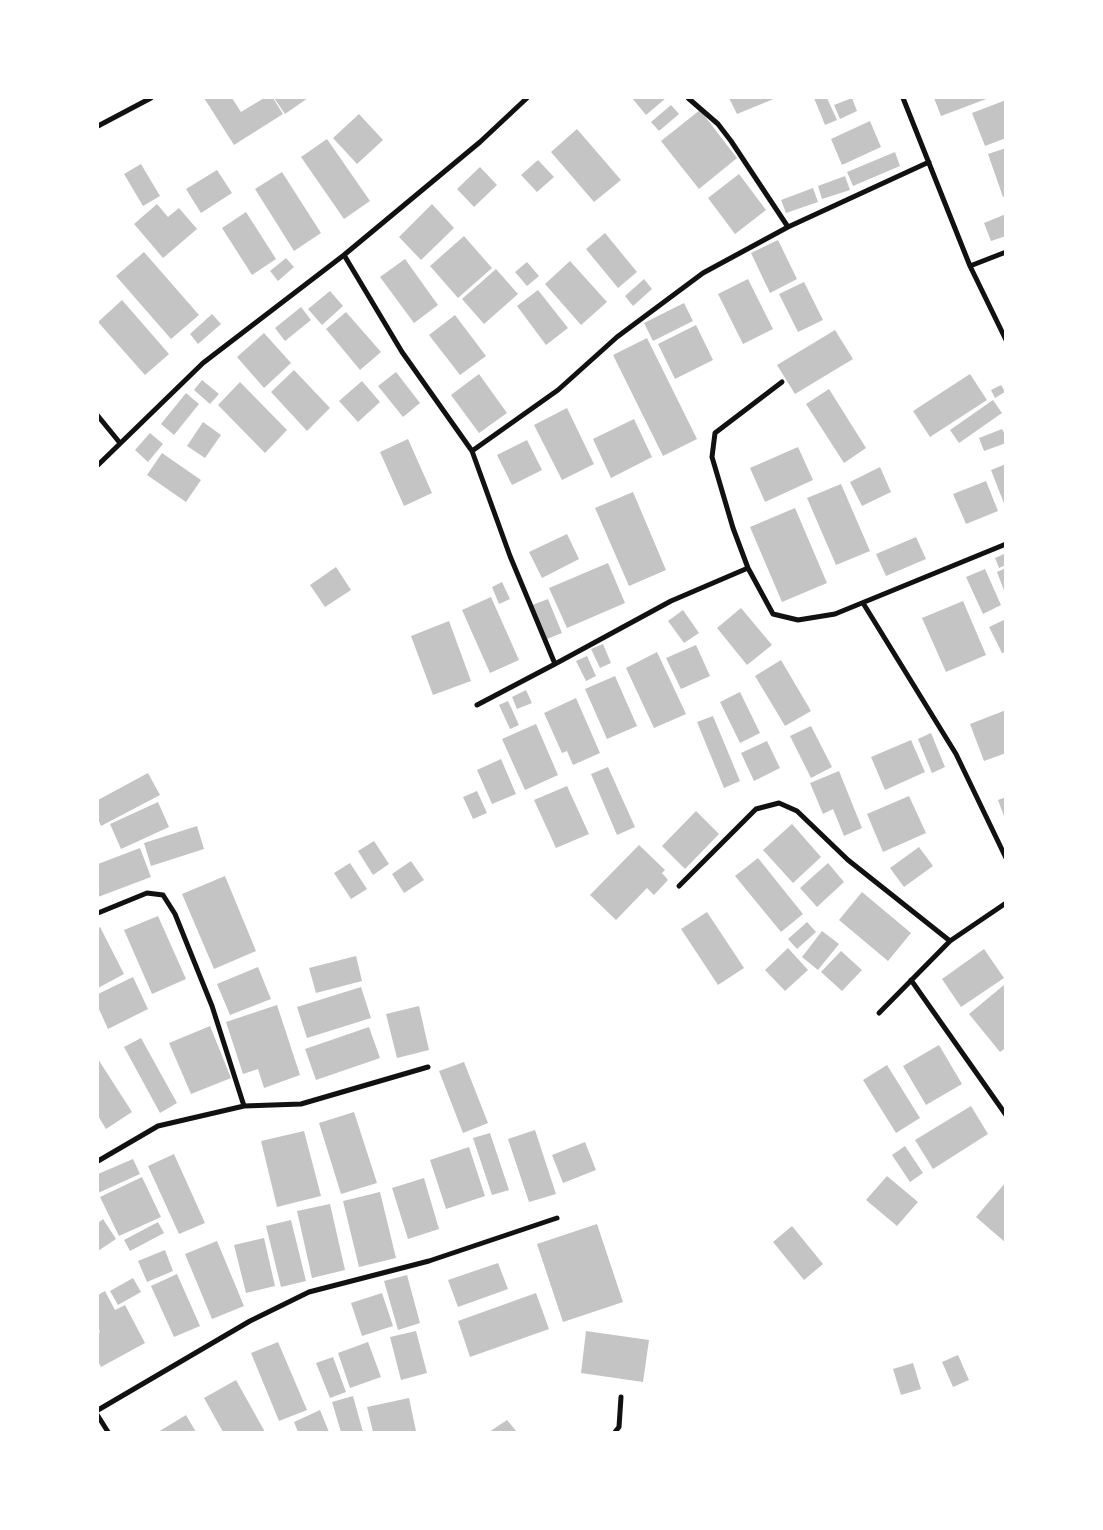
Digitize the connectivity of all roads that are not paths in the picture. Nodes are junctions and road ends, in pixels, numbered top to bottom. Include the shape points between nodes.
1 (151, 98) edge
2 (527, 98) edge
3 (688, 98) edge
4 (903, 98) edge
5 (98, 126) edge
6 (929, 162) junction
7 (788, 227) junction
8 (1006, 252) edge
9 (344, 255) junction
10 (970, 266) junction
11 (1006, 340) edge
12 (782, 382) dead end
13 (98, 416) edge
14 (120, 443) junction
15 (472, 451) junction
16 (98, 465) edge
17 (1006, 544) edge
18 (748, 568) junction
19 (863, 603) junction
20 (555, 664) junction
21 (477, 705) dead end
22 (1006, 858) edge
23 (679, 886) dead end
24 (1006, 903) edge
25 (98, 913) edge
26 (950, 942) junction
27 (911, 980) junction
28 (879, 1013) dead end
29 (428, 1067) dead end
30 (244, 1106) junction
31 (1006, 1115) edge
32 (98, 1161) edge
33 (558, 1218) dead end
34 (621, 1397) dead end
35 (98, 1410) edge
36 (98, 1416) edge
37 (108, 1432) edge
38 (615, 1432) edge

1 - 5 street
2 - 9 street via 480,142
3 - 7 street via 718,124
4 - 6 street
6 - 7 street
6 - 10 street
7 - 15 street via 703,274 617,338 558,390
8 - 10 street
9 - 14 street via 203,363
9 - 15 street via 402,352
10 - 11 street
12 - 18 street via 715,433 712,456
13 - 14 street
14 - 16 street
15 - 20 street via 510,556
17 - 19 street
18 - 19 street via 773,614 798,620 835,614
18 - 20 street via 671,601
19 - 22 street via 956,754
20 - 21 street
23 - 26 street via 756,809 779,803 797,811 848,860
24 - 26 street
25 - 30 street via 147,893 163,895 175,914 212,1006
26 - 27 street
27 - 28 street
27 - 31 street
29 - 30 street via 302,1104
30 - 32 street via 158,1126
33 - 35 street via 430,1261 309,1292 250,1320
34 - 38 street via 619,1427
36 - 37 street

